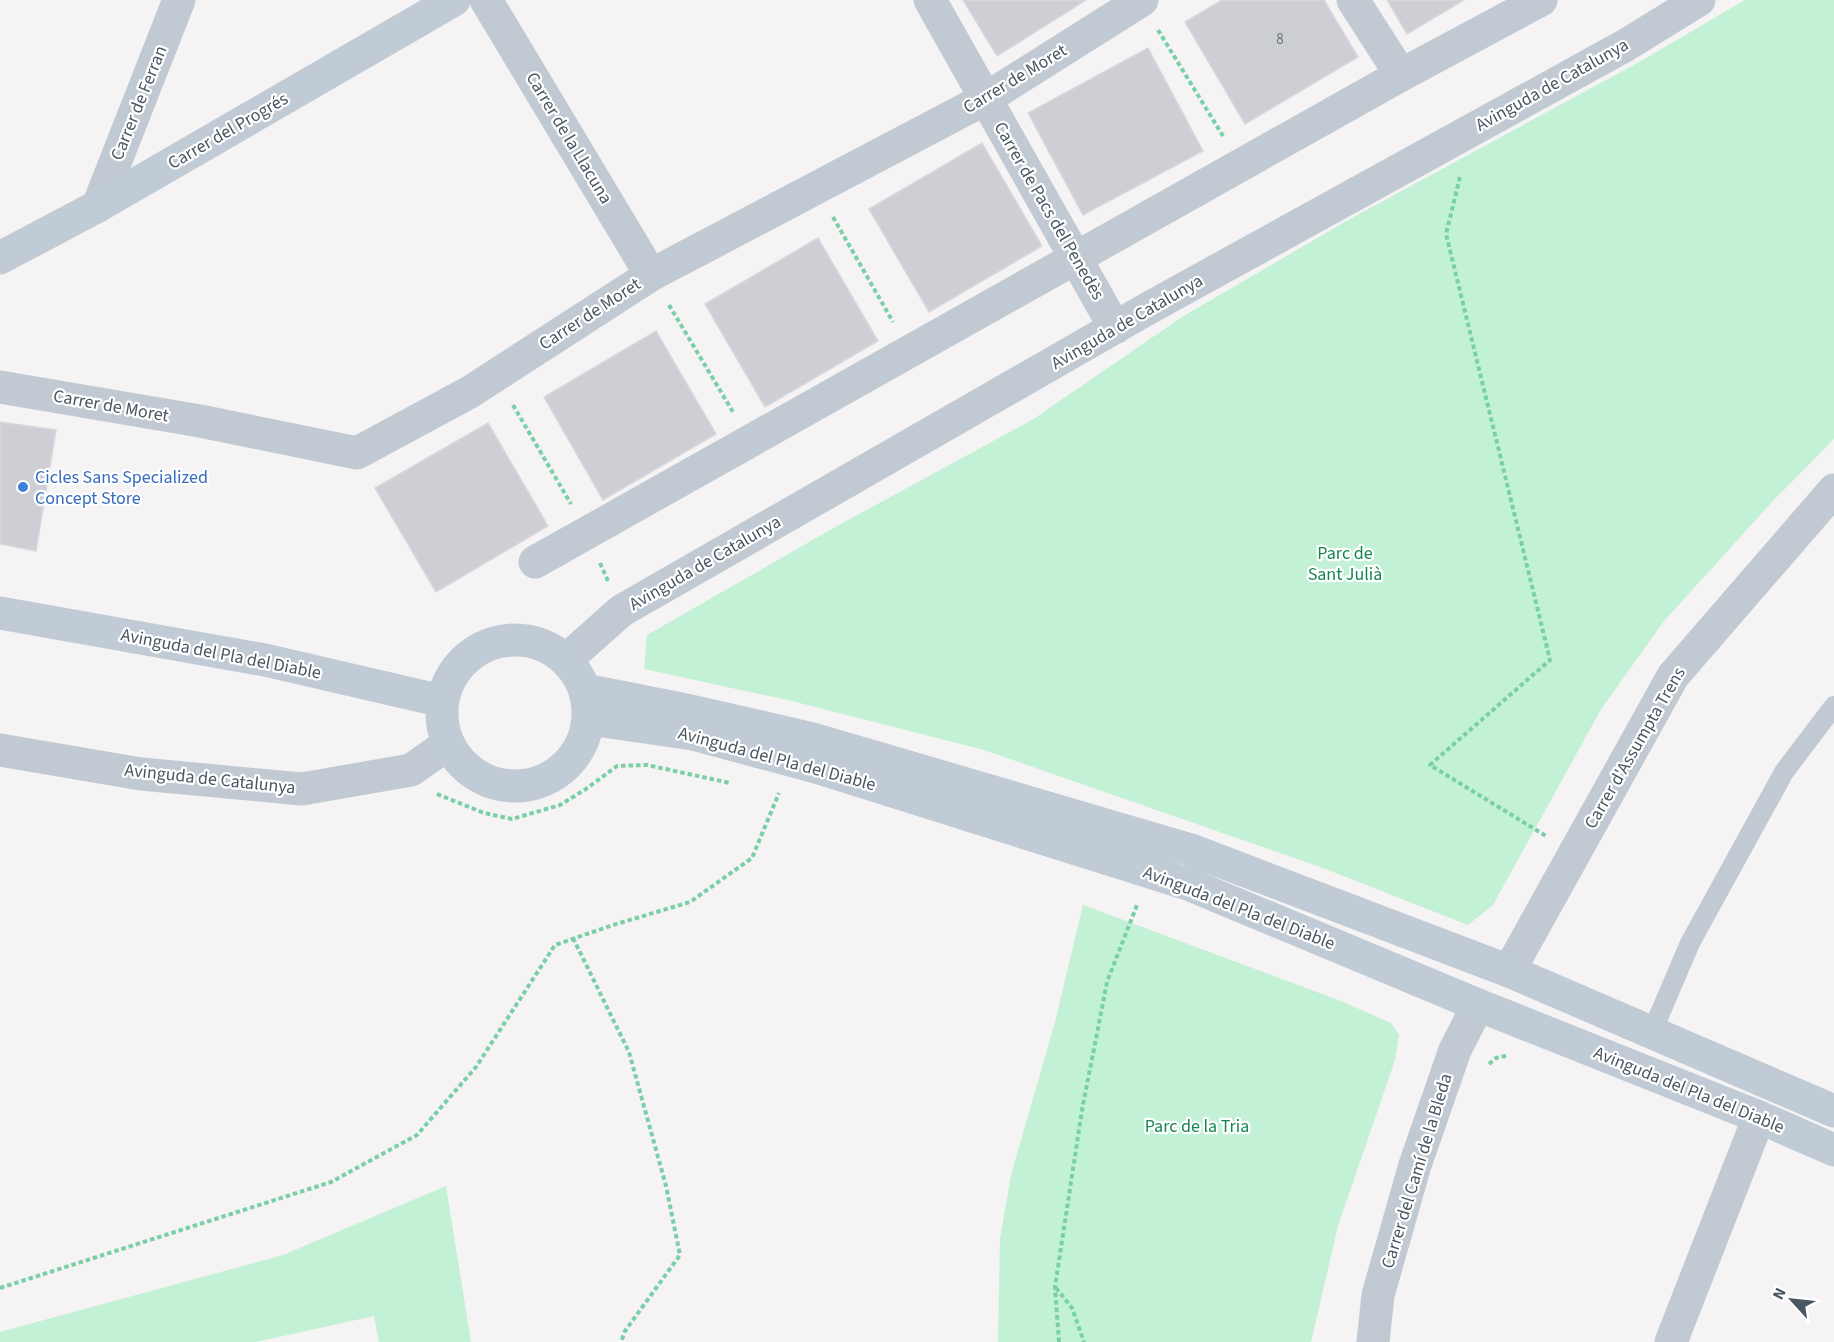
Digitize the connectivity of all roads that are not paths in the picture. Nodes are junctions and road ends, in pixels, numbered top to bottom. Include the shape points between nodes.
1 (179, 0) edge
2 (454, 0) edge
3 (486, 0) edge
4 (930, 0) edge
5 (1141, 0) edge
6 (1353, 0) edge
7 (1541, 0) edge
8 (1699, 0) edge
9 (1401, 75) junction
10 (985, 99) junction
11 (98, 206) junction
12 (0, 258) edge
13 (1076, 258) junction
14 (651, 275) junction
15 (1115, 328) junction
16 (0, 387) edge
17 (1834, 489) edge
18 (535, 562) dead end
19 (0, 613) edge
20 (566, 660) junction
21 (442, 701) junction
22 (587, 704) junction
23 (1834, 706) edge
24 (448, 744) junction
25 (0, 750) edge
26 (1509, 971) junction
27 (1478, 1005) junction
28 (1652, 1032) junction
29 (1834, 1110) edge
30 (1759, 1117) junction
31 (1834, 1150) edge
32 (1373, 1342) edge
33 (1671, 1342) edge

1 - 11 street, Carrer de Ferran
2 - 11 street, Carrer del Progrés
3 - 14 street, Carrer de la Llacuna
4 - 10 street, Carrer de Pacs del Penedès
5 - 10 street, Carrer de Moret
6 - 9 street
7 - 9 street
8 - 15 street, Avinguda de Catalunya via 1626,45
9 - 13 street
10 - 13 street, Carrer de Pacs del Penedès
10 - 14 street, Carrer de Moret
11 - 12 street, Carrer del Progrés
13 - 15 street, Carrer de Pacs del Penedès
13 - 18 street
14 - 16 street, Carrer de Moret via 470,392 357,453
15 - 20 street, Avinguda de Catalunya via 621,611
17 - 26 street, Carrer d'Assumpta Trens via 1673,676
19 - 21 street, Avinguda del Pla del Diable via 265,660
20 - 21 street via 548,647 526,640 503,640 482,647 463,661
20 - 22 street via 578,674
21 - 24 street via 442,723
22 - 24 street via 583,742 570,763 551,778 528,786 503,786 481,779 461,764
22 - 26 street, Avinguda del Pla del Diable via 691,711 813,740 1191,850
22 - 27 street, Avinguda del Pla del Diable via 816,767 1188,884
23 - 28 lane via 1784,772 1690,943
24 - 25 street, Avinguda de Catalunya via 411,770 302,789 141,774
26 - 28 street, Avinguda del Pla del Diable
27 - 30 street, Avinguda del Pla del Diable
27 - 32 street, Carrer del Camí de la Bleda via 1455,1050 1415,1166 1378,1295
28 - 29 street, Avinguda del Pla del Diable
30 - 31 street, Avinguda del Pla del Diable
30 - 33 street

